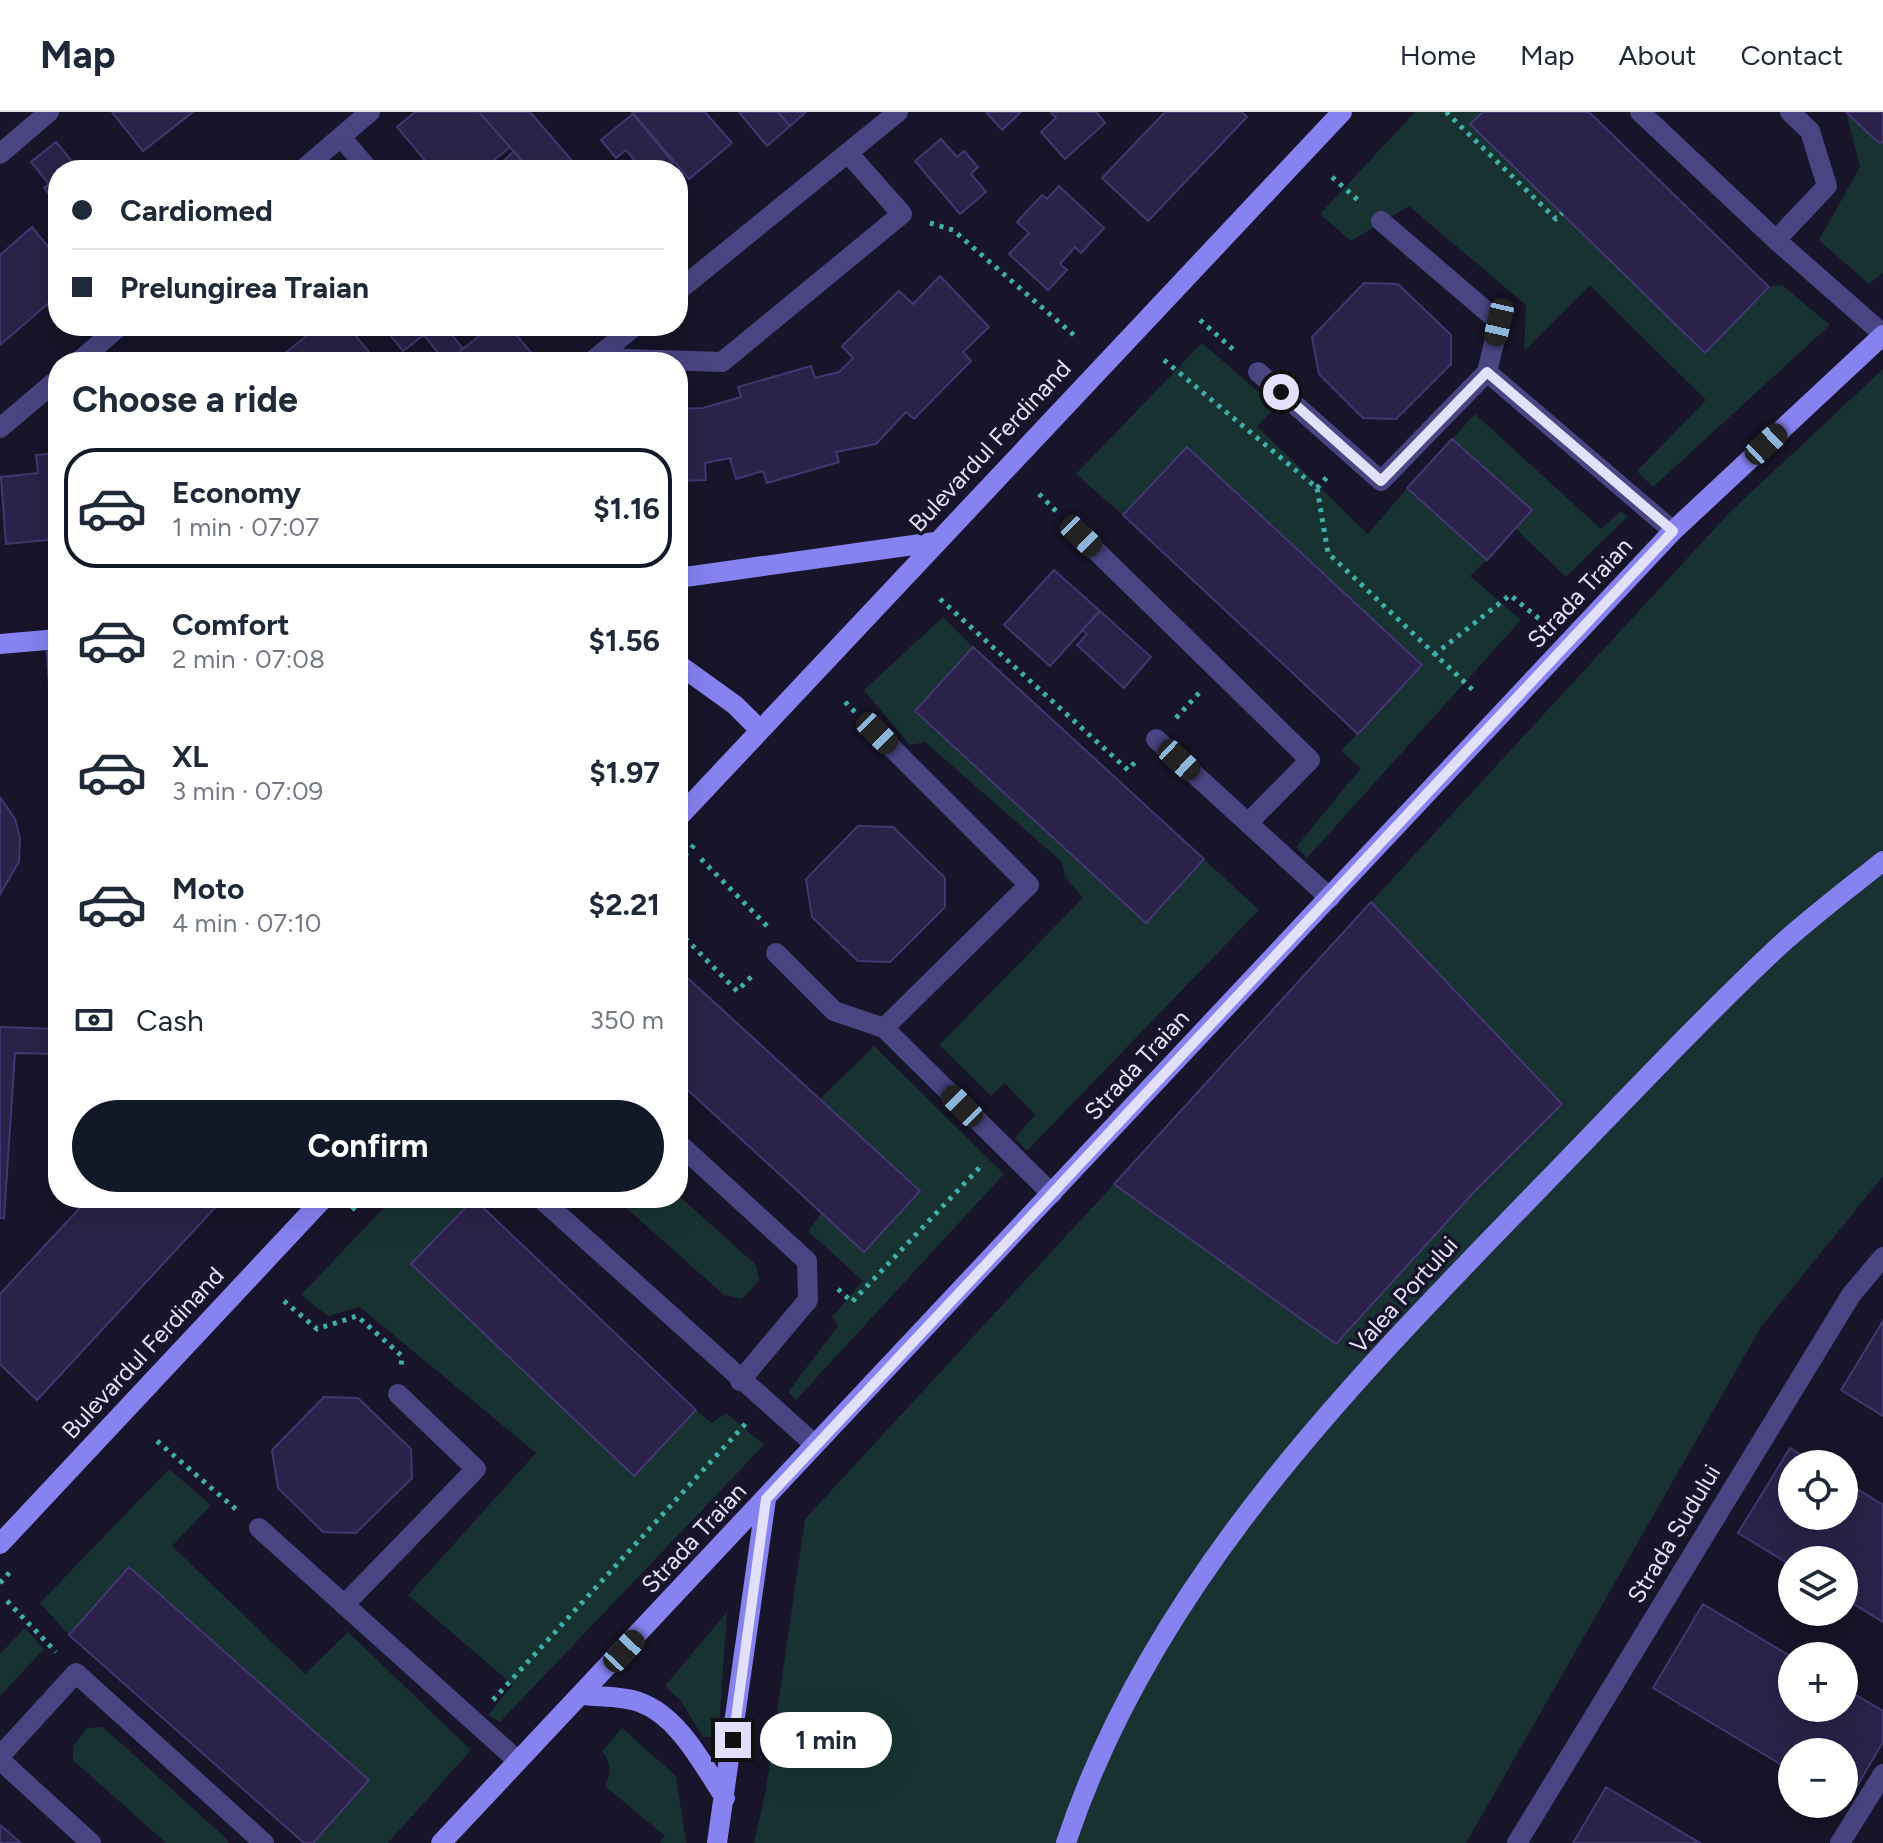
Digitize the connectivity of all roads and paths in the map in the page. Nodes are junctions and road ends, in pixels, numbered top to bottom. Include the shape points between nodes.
1 (49, 112) edge
2 (370, 112) edge
3 (898, 112) edge
4 (1342, 112) edge
5 (1446, 112) edge
6 (1640, 112) edge
7 (1790, 112) edge
8 (341, 137) junction
9 (848, 153) junction
10 (0, 154) edge
11 (314, 160) edge
12 (361, 160) edge
13 (1562, 213) dead end
14 (902, 214) junction
15 (1381, 221) dead end
16 (1776, 240) junction
17 (688, 283) edge
18 (1200, 320) dead end
19 (1883, 334) edge
20 (108, 336) edge
21 (623, 336) edge
22 (1076, 337) dead end
23 (90, 352) edge
24 (603, 352) edge
25 (1164, 360) dead end
26 (688, 361) edge
27 (1258, 372) joint
28 (1487, 372) junction
29 (48, 387) edge
30 (0, 428) edge
31 (1673, 531) junction
32 (1081, 536) dead end
33 (935, 542) junction
34 (688, 577) edge
35 (940, 599) dead end
36 (1543, 622) dead end
37 (48, 640) edge
38 (0, 644) edge
39 (1434, 655) junction
40 (1219, 670) junction
41 (688, 671) edge
42 (1476, 693) dead end
43 (760, 730) junction
44 (877, 733) dead end
45 (1156, 739) junction
46 (688, 807) edge
47 (1248, 823) junction
48 (701, 859) dead end
49 (1883, 861) edge
50 (1330, 898) junction
51 (688, 941) edge
52 (776, 953) junction
53 (884, 1028) junction
54 (1001, 1145) junction
55 (688, 1152) edge
56 (1052, 1194) junction
57 (315, 1208) edge
58 (551, 1208) edge
59 (1883, 1257) edge
60 (807, 1261) junction
61 (284, 1301) dead end
62 (740, 1381) junction
63 (398, 1394) joint
64 (765, 1403) junction
65 (157, 1441) dead end
66 (814, 1444) junction
67 (766, 1499) junction
68 (259, 1528) joint
69 (0, 1544) edge
70 (7, 1601) dead end
71 (344, 1605) junction
72 (76, 1673) junction
73 (584, 1695) junction
74 (473, 1722) junction
75 (0, 1758) edge
76 (518, 1761) junction
77 (1883, 1774) edge
78 (725, 1798) junction
79 (91, 1843) edge
80 (264, 1843) edge
81 (441, 1843) edge
82 (717, 1843) edge
83 (1066, 1843) edge
84 (1517, 1843) edge
85 (1840, 1843) edge

1 - 10 street
2 - 8 street
3 - 9 street
4 - 33 street, Bulevardul Ferdinand
5 - 13 path via 1556,219
6 - 16 street
7 - 16 street via 1810,131 1827,186
8 - 11 street
8 - 12 street
9 - 14 street
9 - 17 street
14 - 22 path via 953,230
14 - 26 street via 722,362
15 - 28 street via 1499,322
16 - 19 street
18 - 27 path
19 - 31 street, Strada Traian
20 - 23 street
21 - 24 street
25 - 39 path via 1317,488 1328,553
27 - 28 street via 1381,481
28 - 31 street
29 - 30 street
31 - 50 street, Strada Traian
32 - 40 street
33 - 34 street
33 - 43 street, Bulevardul Ferdinand
35 - 45 path via 1128,770
36 - 39 path via 1510,595
37 - 38 street
39 - 42 path
40 - 45 path
40 - 47 street via 1310,760
41 - 43 street
43 - 46 street, Bulevardul Ferdinand
44 - 53 street via 1029,885
45 - 47 street
47 - 50 street
48 - 52 path via 785,944
49 - 83 street, Valea Portului via 1779,946 1671,1054 1452,1279 1256,1498 1140,1670
50 - 56 street, Strada Traian
51 - 52 path via 737,991
52 - 53 street via 834,1011
53 - 54 street
54 - 56 street
54 - 60 path via 852,1302
55 - 60 street
56 - 66 street, Strada Traian
57 - 69 street, Bulevardul Ferdinand
58 - 62 street
59 - 84 street, Strada Sudului via 1843,1307
60 - 62 street via 808,1300
61 - 63 path via 317,1329 357,1316 402,1356
62 - 64 street
63 - 71 street via 476,1469
64 - 66 street
64 - 74 path
65 - 68 path
66 - 67 street, Strada Traian
67 - 73 street, Strada Traian
67 - 78 street
68 - 71 street
70 - 72 path
71 - 74 street
72 - 75 street
72 - 80 street
73 - 76 street, Strada Traian
73 - 78 street via 639,1702 664,1717
74 - 76 street
75 - 79 street
76 - 81 street, Strada Traian
77 - 85 street
78 - 82 street

